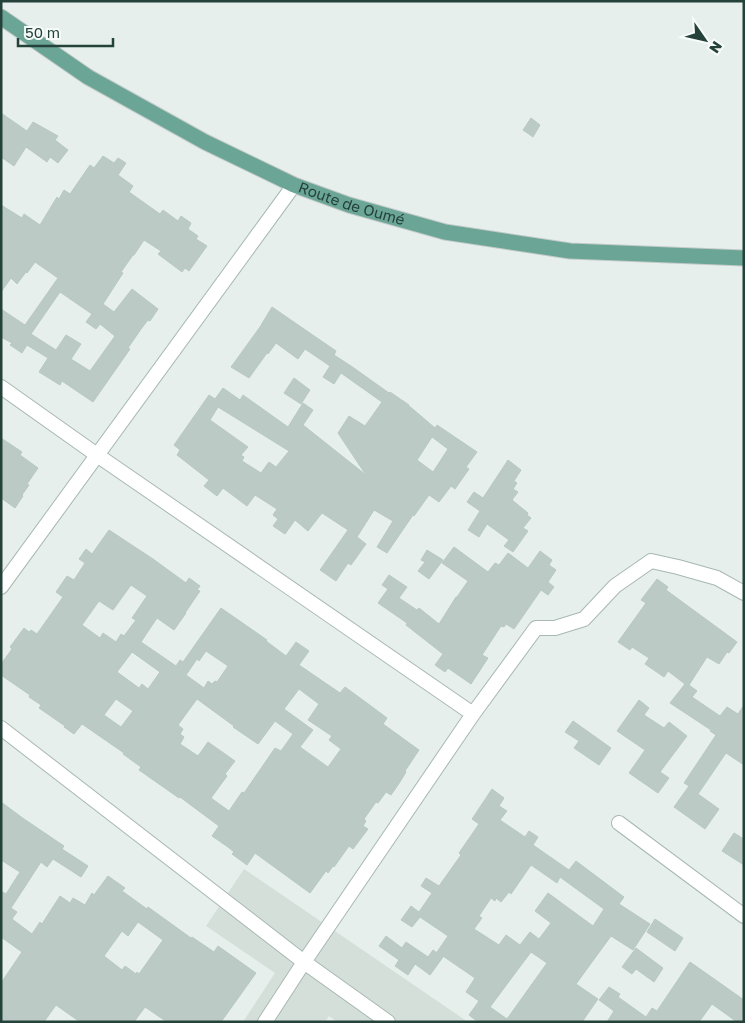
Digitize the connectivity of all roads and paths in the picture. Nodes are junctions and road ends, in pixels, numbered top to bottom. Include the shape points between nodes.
1 (1, 17) edge
2 (294, 186) junction
3 (744, 258) edge
4 (1, 387) edge
5 (97, 456) junction
6 (1, 587) edge
7 (744, 593) edge
8 (472, 714) junction
9 (1, 728) edge
10 (619, 823) dead end
11 (744, 916) edge
12 (304, 962) junction
13 (266, 1022) edge
14 (388, 1022) edge

1 - 2 main road, Route de Oumé via 88,77 205,142
2 - 3 main road, Route de Oumé via 349,206 445,232 570,251
2 - 5 street
4 - 5 street
5 - 6 street
5 - 8 street
7 - 8 street via 717,578 651,561 615,586 584,619 555,628 536,628
8 - 12 street
9 - 12 street
10 - 11 street
12 - 13 street
12 - 14 street

